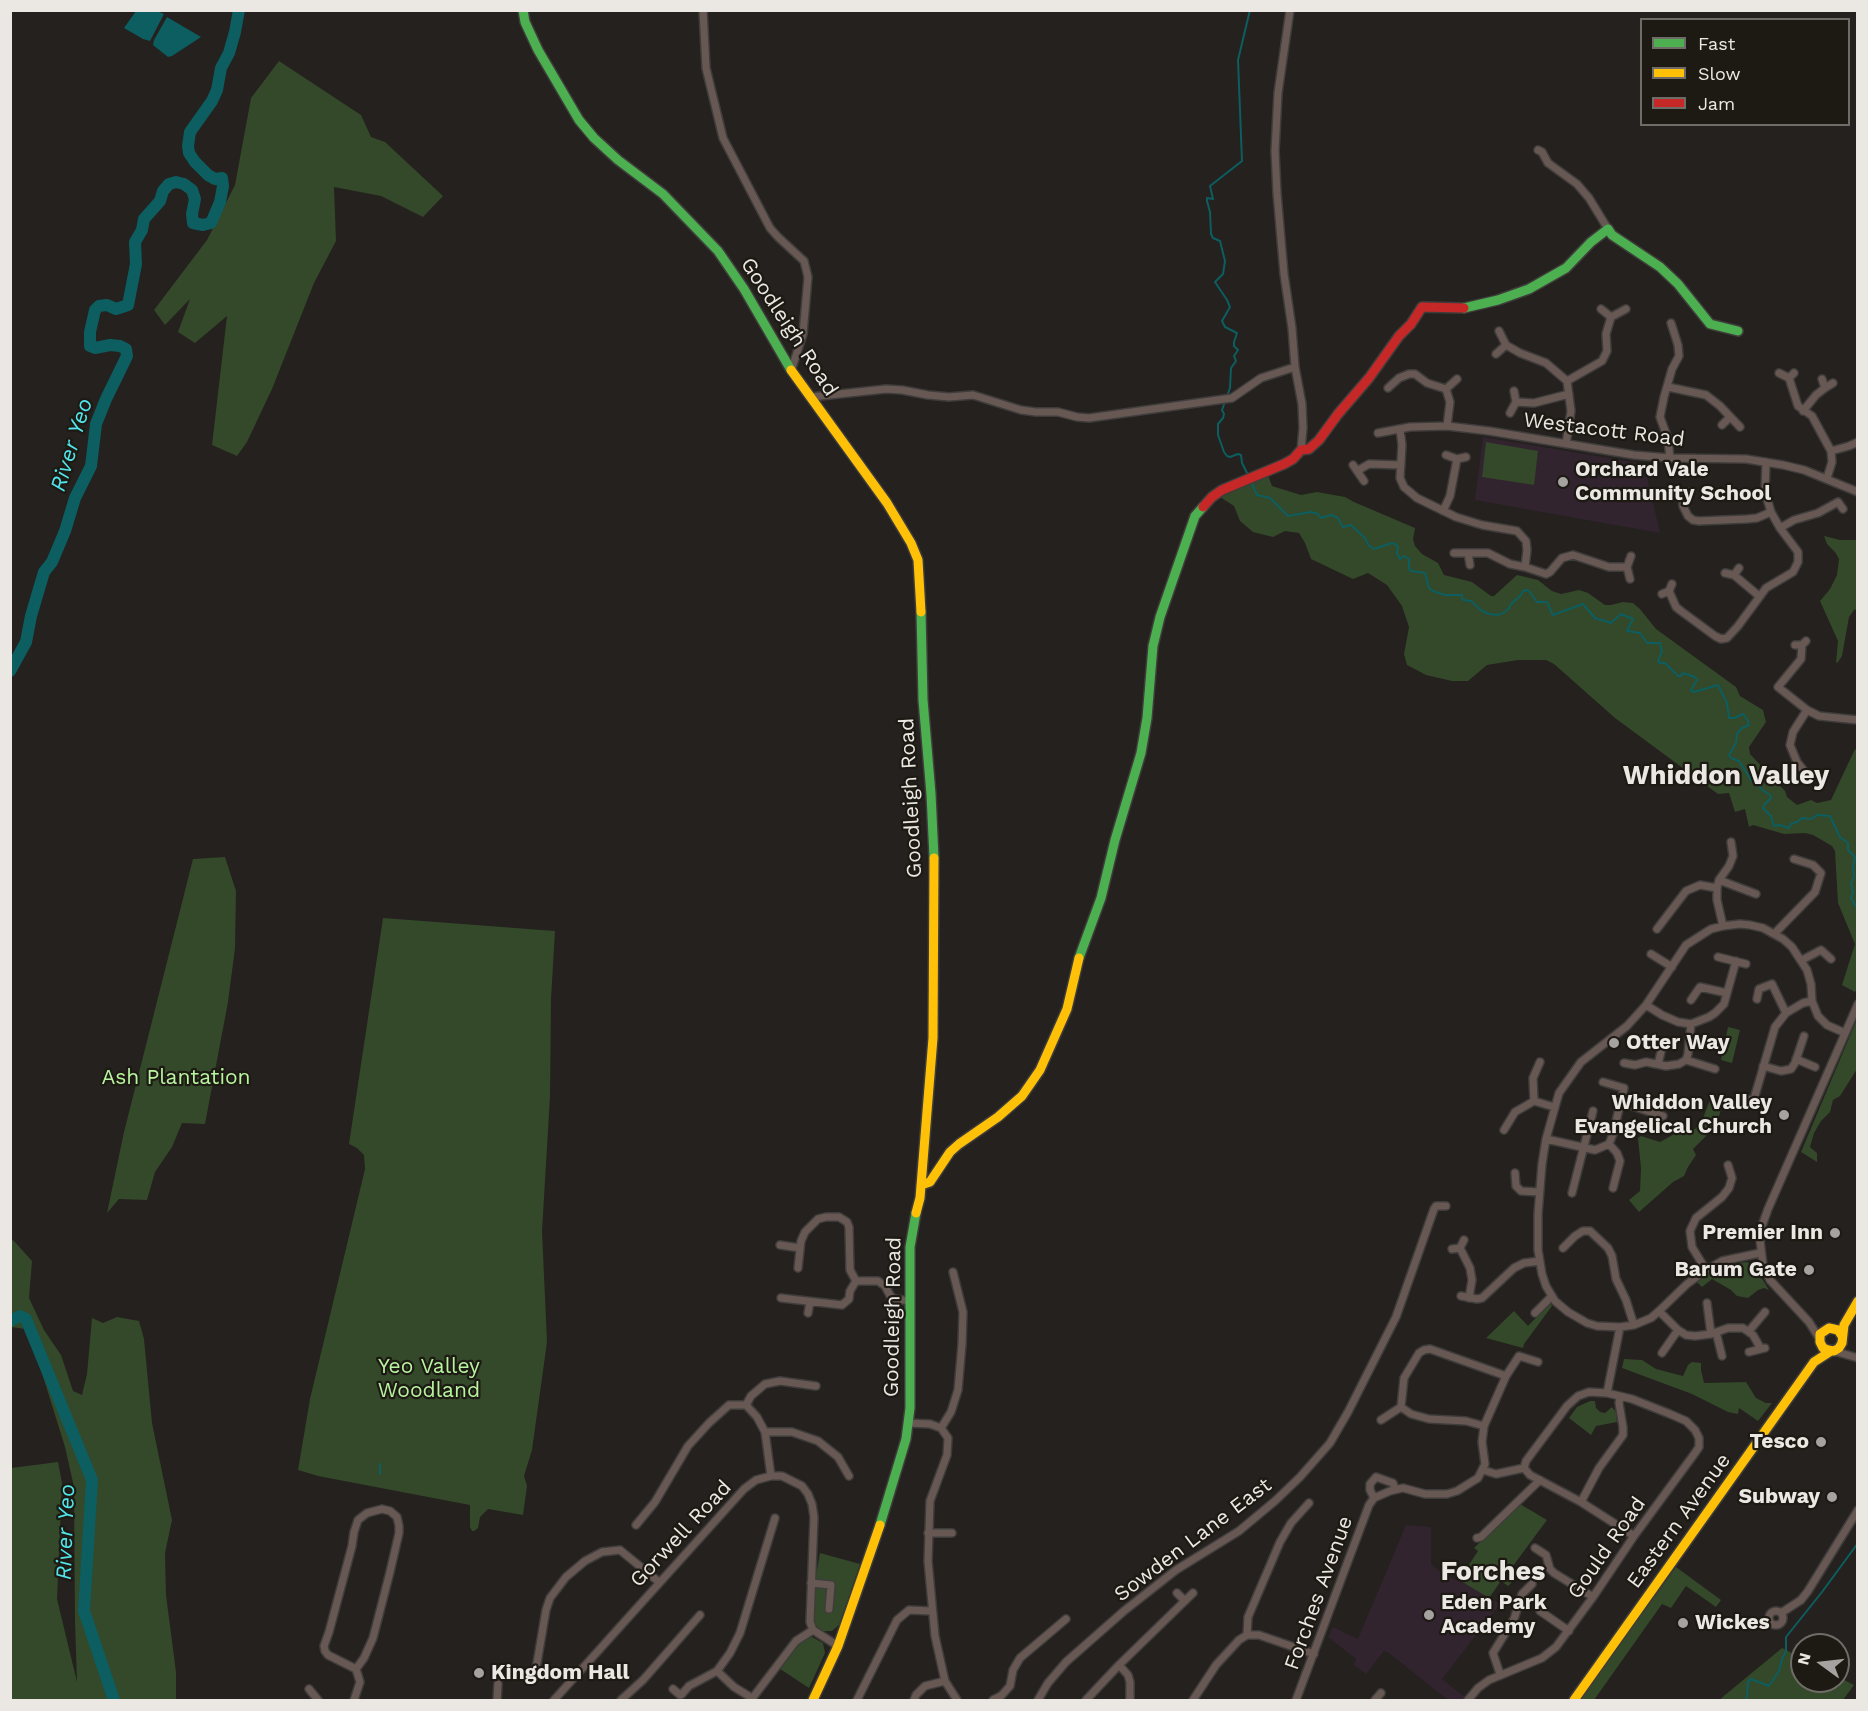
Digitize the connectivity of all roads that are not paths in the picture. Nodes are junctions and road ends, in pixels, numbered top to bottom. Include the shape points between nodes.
1 (523, 10) edge
2 (703, 10) edge
3 (1290, 10) edge
4 (1538, 150) dead end
5 (1608, 230) junction
6 (1601, 309) dead end
7 (1626, 309) dead end
8 (1611, 317) junction
9 (1671, 323) dead end
10 (1499, 331) dead end
11 (1738, 331) dead end
12 (1684, 332) dead end
13 (1675, 336) junction
14 (1506, 345) junction
15 (1496, 354) dead end
16 (1295, 367) junction
17 (791, 371) junction
18 (1779, 373) dead end
19 (1457, 379) dead end
20 (1822, 379) dead end
21 (1567, 381) junction
22 (1833, 383) dead end
23 (1668, 387) junction
24 (1388, 388) dead end
25 (1824, 388) junction
26 (1446, 389) junction
27 (1514, 391) dead end
28 (1569, 394) junction
29 (811, 397) junction
30 (1516, 402) junction
31 (1803, 411) junction
32 (1510, 413) dead end
33 (1730, 417) junction
34 (1722, 425) dead end
35 (1448, 426) junction
36 (1740, 428) dead end
37 (1400, 429) junction
38 (1377, 433) dead end
39 (1857, 442) edge
40 (1566, 444) junction
41 (1301, 450) junction
42 (1831, 451) junction
43 (1446, 454) dead end
44 (1466, 457) dead end
45 (1670, 458) junction
46 (1457, 459) junction
47 (1766, 462) junction
48 (1401, 465) junction
49 (1827, 478) junction
50 (1364, 481) dead end
51 (1690, 492) dead end
52 (1857, 492) edge
53 (1843, 508) dead end
54 (1443, 512) junction
55 (1771, 512) junction
56 (1780, 528) junction
57 (1454, 553) dead end
58 (1468, 553) junction
59 (1631, 556) dead end
60 (1470, 565) dead end
61 (1525, 567) junction
62 (1627, 567) junction
63 (1739, 568) dead end
64 (1725, 573) dead end
65 (1734, 575) junction
66 (1630, 579) dead end
67 (1668, 590) dead end
68 (1759, 596) junction
69 (1801, 644) dead end
70 (1807, 710) junction
71 (1857, 720) edge
72 (1808, 773) dead end
73 (1731, 842) dead end
74 (1794, 859) dead end
75 (1718, 884) junction
76 (1756, 894) dead end
77 (1723, 926) junction
78 (1657, 929) dead end
79 (1775, 934) junction
80 (1651, 954) dead end
81 (1718, 957) dead end
82 (1831, 958) dead end
83 (1802, 960) junction
84 (1736, 961) junction
85 (1746, 964) dead end
86 (1672, 967) junction
87 (1727, 993) junction
88 (1757, 999) dead end
89 (1690, 1000) dead end
90 (1812, 1001) junction
91 (1857, 1004) edge
92 (1646, 1005) junction
93 (1786, 1013) junction
94 (1691, 1024) junction
95 (1845, 1033) junction
96 (1804, 1036) dead end
97 (1661, 1052) dead end
98 (1797, 1059) junction
99 (1686, 1060) junction
100 (1540, 1062) dead end
101 (1624, 1063) dead end
102 (1658, 1064) junction
103 (1763, 1066) junction
104 (1815, 1067) dead end
105 (1715, 1069) dead end
106 (1603, 1082) dead end
107 (1754, 1099) junction
108 (1745, 1100) dead end
109 (1534, 1101) junction
110 (1620, 1102) junction
111 (1761, 1104) dead end
112 (1554, 1107) junction
113 (1593, 1111) dead end
114 (1663, 1116) dead end
115 (1504, 1130) dead end
116 (1546, 1139) junction
117 (1609, 1144) junction
118 (1583, 1148) junction
119 (1728, 1165) dead end
120 (1515, 1173) dead end
121 (921, 1185) junction
122 (1613, 1188) dead end
123 (1539, 1192) junction
124 (1572, 1193) dead end
125 (1446, 1206) dead end
126 (1464, 1240) dead end
127 (780, 1245) dead end
128 (800, 1248) junction
129 (1460, 1248) junction
130 (1563, 1248) dead end
131 (1452, 1249) dead end
132 (1760, 1253) junction
133 (1539, 1261) junction
134 (798, 1269) dead end
135 (1706, 1270) junction
136 (952, 1272) dead end
137 (856, 1281) junction
138 (1552, 1296) junction
139 (781, 1298) dead end
140 (910, 1301) junction
141 (1857, 1301) edge
142 (810, 1302) junction
143 (1707, 1303) dead end
144 (1659, 1311) junction
145 (1765, 1312) dead end
146 (808, 1313) dead end
147 (1535, 1313) dead end
148 (1848, 1314) junction
149 (1809, 1322) junction
150 (1634, 1325) junction
151 (1620, 1327) junction
152 (1830, 1328) junction
153 (1678, 1330) junction
154 (1749, 1331) junction
155 (1713, 1333) junction
156 (1843, 1337) junction
157 (1820, 1342) junction
158 (1832, 1351) junction
159 (1749, 1352) dead end
160 (1662, 1353) dead end
161 (1722, 1356) dead end
162 (1856, 1357) edge
163 (1538, 1362) dead end
164 (1815, 1362) junction
165 (1506, 1376) junction
166 (816, 1386) dead end
167 (1607, 1393) junction
168 (1620, 1397) junction
169 (746, 1405) junction
170 (1401, 1407) junction
171 (1381, 1420) dead end
172 (908, 1423) junction
173 (1484, 1426) junction
174 (941, 1428) junction
175 (765, 1432) junction
176 (1524, 1468) junction
177 (1483, 1470) junction
178 (771, 1476) junction
179 (849, 1476) dead end
180 (1540, 1480) junction
181 (1395, 1489) junction
182 (1374, 1498) junction
183 (1581, 1502) junction
184 (1309, 1503) dead end
185 (1857, 1510) edge
186 (775, 1518) dead end
187 (636, 1525) dead end
188 (928, 1533) junction
189 (952, 1533) dead end
190 (1634, 1536) junction
191 (1477, 1538) dead end
192 (1536, 1548) dead end
193 (659, 1582) junction
194 (811, 1583) junction
195 (1532, 1584) dead end
196 (1178, 1593) dead end
197 (1192, 1593) dead end
198 (1593, 1597) junction
199 (1185, 1601) junction
200 (829, 1609) dead end
201 (932, 1611) junction
202 (1540, 1611) dead end
203 (1781, 1613) dead end
204 (700, 1615) dead end
205 (1066, 1619) dead end
206 (813, 1630) junction
207 (1569, 1631) junction
208 (1247, 1635) junction
209 (838, 1646) junction
210 (1314, 1654) junction
211 (1119, 1665) junction
212 (356, 1669) junction
213 (536, 1669) dead end
214 (717, 1671) junction
215 (1500, 1674) junction
216 (945, 1681) junction
217 (498, 1684) dead end
218 (309, 1689) dead end
219 (673, 1689) dead end
220 (1381, 1693) dead end
221 (752, 1699) edge
222 (318, 1701) edge
223 (354, 1701) edge
224 (497, 1701) edge
225 (554, 1701) edge
226 (621, 1701) edge
227 (813, 1701) edge
228 (857, 1701) edge
229 (914, 1701) edge
230 (957, 1701) edge
231 (993, 1701) edge
232 (1038, 1701) edge
233 (1086, 1701) edge
234 (1130, 1701) edge
235 (1193, 1701) edge
236 (1296, 1701) edge
237 (1375, 1701) edge
238 (1468, 1701) edge
239 (1574, 1701) edge

1 - 17 street, Goodleigh Road via 538,50 579,120 618,160 663,194 718,251
2 - 17 street via 706,68 723,138 770,228 804,261 808,277 803,334
3 - 16 street via 1278,93 1275,150
4 - 5 street via 1583,191
5 - 11 street via 1660,267 1710,324
5 - 41 street via 1566,268 1529,288 1462,308 1422,307 1319,440 1309,449
6 - 8 street
7 - 8 street
8 - 21 street via 1605,356 1597,365
9 - 13 street
10 - 14 street
12 - 13 street
13 - 23 street via 1679,356
14 - 15 street
14 - 21 street via 1546,363
16 - 29 street via 1261,378 1232,398 1089,418 1021,410 973,395 949,397 886,388
16 - 41 street via 1302,404
17 - 29 street, Goodleigh Road
18 - 31 street via 1792,376 1798,406
19 - 26 street
20 - 25 street
21 - 28 street
22 - 25 street
23 - 33 street via 1706,395
23 - 45 street via 1660,417
24 - 26 street via 1399,378 1415,374
25 - 31 street
26 - 35 street via 1450,402
27 - 30 street
28 - 30 street via 1534,403
28 - 40 street via 1571,411
29 - 121 street, Goodleigh Road via 887,503 918,560 934,871 933,1038
30 - 32 street
31 - 42 street via 1812,416
33 - 34 street
33 - 36 street
35 - 37 street, Westacott Road
35 - 40 street, Westacott Road
37 - 38 street, Westacott Road
37 - 48 street
39 - 42 street
40 - 45 street, Westacott Road
41 - 121 street via 1284,464 1222,490 1195,516 1160,616 1141,753 1067,1008 1040,1070 1022,1096 959,1144 930,1182
42 - 49 street
43 - 46 street
44 - 46 street
45 - 47 street, Westacott Road
46 - 54 street
47 - 49 street, Westacott Road
47 - 55 street via 1765,492
48 - 50 street via 1369,464 1355,468
48 - 54 street via 1404,487
49 - 52 street, Westacott Road
51 - 55 street via 1679,494 1688,516 1699,521 1757,518
53 - 56 street via 1838,502
54 - 61 street via 1517,531 1526,541
55 - 56 street
56 - 68 street via 1798,552 1798,562 1793,572
57 - 58 street
58 - 60 street
58 - 61 street via 1488,553
59 - 62 street
61 - 62 street via 1546,574 1562,558 1573,555 1609,567
62 - 66 street
63 - 65 street
64 - 65 street
65 - 68 street
67 - 68 street via 1676,607 1721,639 1730,636
69 - 70 street via 1801,659 1775,685
70 - 71 street via 1828,718
70 - 72 street via 1790,745 1797,762
73 - 75 street via 1732,861
74 - 79 street via 1813,865 1821,873 1815,892
75 - 76 street
75 - 77 street
75 - 78 street via 1686,891
77 - 79 street via 1750,925
77 - 86 street via 1686,945
79 - 83 street
80 - 86 street
81 - 84 street
82 - 83 street via 1821,950
83 - 90 street
84 - 85 street
84 - 87 street
86 - 92 street
87 - 89 street via 1700,987
87 - 94 street via 1724,1004 1715,1013
88 - 93 street via 1760,989 1772,984
90 - 93 street
90 - 95 street via 1827,1025
91 - 95 street
92 - 94 street via 1671,1020
92 - 112 street via 1627,1026 1581,1062
93 - 103 street via 1775,1027
94 - 99 street
95 - 132 street via 1768,1209
96 - 98 street
97 - 102 street
98 - 103 street via 1785,1072
98 - 104 street
99 - 102 street via 1672,1066
99 - 105 street
100 - 109 street via 1533,1078
101 - 102 street
103 - 107 street
106 - 110 street via 1624,1088
107 - 108 street
107 - 111 street
109 - 112 street
109 - 115 street via 1515,1112
110 - 114 street
110 - 117 street
112 - 116 street
113 - 118 street
116 - 118 street
116 - 123 street
117 - 118 street via 1595,1150
117 - 122 street via 1620,1161
118 - 124 street
119 - 135 street via 1730,1188 1696,1218 1690,1231 1692,1247
120 - 123 street via 1516,1186 1521,1191
121 - 140 street, Goodleigh Road via 910,1246
123 - 133 street
125 - 232 street, Sowden Lane East via 1434,1209 1396,1317 1330,1443 1300,1477 1239,1531 1176,1570 1066,1662
126 - 129 street
127 - 128 street
128 - 134 street
128 - 137 street via 803,1235 818,1219 843,1219 849,1227 850,1270
129 - 131 street
129 - 133 street via 1472,1280 1465,1297 1477,1299 1514,1268
130 - 150 street via 1575,1236 1590,1231 1608,1248
132 - 135 street via 1722,1261
132 - 149 street via 1770,1280
133 - 138 street
135 - 144 street
136 - 174 street via 963,1312 962,1344 958,1390
137 - 140 street via 878,1281 891,1297
137 - 142 street via 849,1299 842,1305
138 - 147 street
138 - 151 street via 1587,1323
139 - 142 street
140 - 172 street, Goodleigh Road
141 - 148 street
142 - 146 street
143 - 155 street
144 - 150 street
144 - 153 street
145 - 154 street
148 - 152 street
148 - 156 street
149 - 152 street
149 - 157 street
150 - 151 street
151 - 167 street
152 - 156 street
152 - 157 street via 1821,1334
153 - 155 street via 1695,1336
153 - 160 street
154 - 155 street via 1736,1327
154 - 159 street via 1763,1349
155 - 161 street
156 - 158 street
156 - 162 street
157 - 158 street
157 - 164 street, Eastern Avenue
158 - 162 street
158 - 164 street, Eastern Avenue
163 - 165 street via 1519,1356
164 - 239 street, Eastern Avenue
165 - 170 street via 1424,1350 1404,1378
165 - 173 street
166 - 169 street via 780,1380 765,1384
167 - 168 street
167 - 176 street via 1589,1392 1572,1401
168 - 183 street via 1623,1435
168 - 190 street, Gould Road via 1686,1421 1699,1438 1695,1454
169 - 175 street
169 - 187 street via 729,1405 709,1423 688,1446 655,1502
170 - 171 street
170 - 173 street via 1429,1419
172 - 174 street
172 - 209 street, Goodleigh Road via 886,1505
173 - 177 street
174 - 188 street via 949,1447 930,1502
175 - 178 street
175 - 179 street via 792,1432 818,1441 838,1457
176 - 177 street via 1496,1474
176 - 180 street
177 - 181 street via 1468,1485 1447,1494
178 - 193 street, Gorwell Road via 744,1489
178 - 194 street via 782,1476 802,1486 813,1504
180 - 183 street
180 - 191 street
181 - 182 street
181 - 182 street, Forches Avenue via 1393,1483 1376,1477 1370,1484
182 - 210 street, Forches Avenue
183 - 190 street
184 - 208 street via 1280,1542 1248,1617
185 - 203 street via 1808,1591
186 - 214 street via 740,1633
188 - 189 street
188 - 201 street
190 - 198 street, Gould Road
192 - 198 street via 1546,1555 1554,1573 1574,1580
193 - 213 street via 620,1550 602,1552 585,1561 550,1598
193 - 225 street, Gorwell Road
194 - 200 street via 831,1585
194 - 206 street
195 - 215 street via 1522,1594 1514,1619 1493,1653
196 - 199 street
197 - 199 street
198 - 207 street, Gould Road
199 - 211 street
201 - 216 street
201 - 228 street via 909,1610 897,1620
202 - 207 street
204 - 226 street
205 - 231 street via 1020,1658 1010,1686
206 - 209 street
206 - 221 street via 796,1641
207 - 215 street, Gould Road via 1542,1658
208 - 210 street via 1259,1635
208 - 235 street via 1216,1665
209 - 227 street, Goodleigh Road
210 - 236 street, Forches Avenue
211 - 233 street
211 - 234 street via 1128,1675
212 - 212 street via 328,1655 324,1646 358,1520 382,1509 397,1517 399,1533 373,1638
212 - 223 street via 360,1682
214 - 219 street via 680,1695
214 - 221 street
215 - 238 street, Gould Road via 1478,1688
216 - 229 street via 925,1686
216 - 230 street
217 - 224 street
218 - 222 street
220 - 237 street

